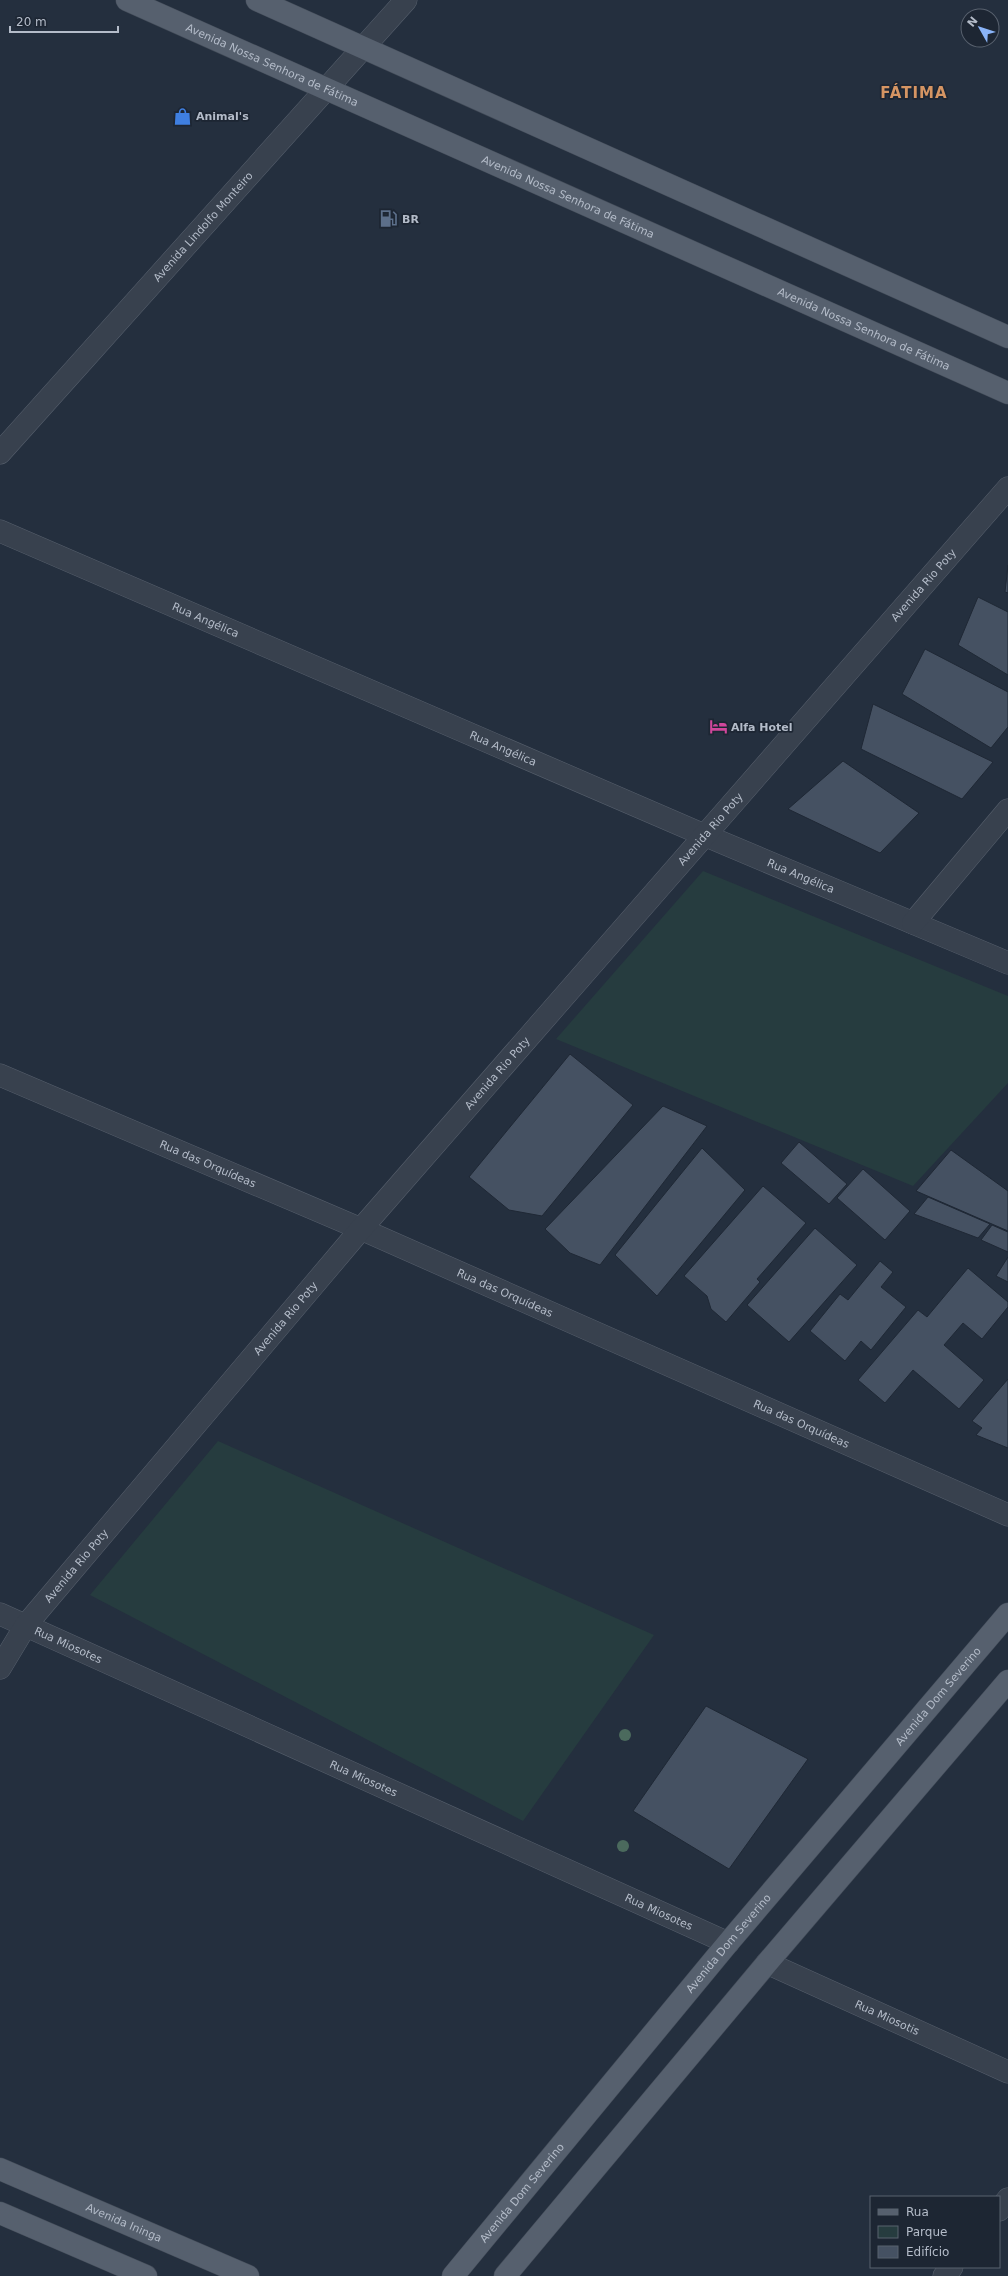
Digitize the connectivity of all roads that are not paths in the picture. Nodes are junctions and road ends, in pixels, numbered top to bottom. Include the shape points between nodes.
1 (127, 0) edge
2 (257, 0) edge
3 (406, 0) edge
4 (363, 48) junction
5 (325, 90) junction
6 (1008, 337) edge
7 (1008, 393) edge
8 (0, 453) edge
9 (1008, 488) edge
10 (0, 531) edge
11 (1008, 810) edge
12 (704, 835) junction
13 (913, 923) junction
14 (1008, 963) edge
15 (0, 1075) edge
16 (361, 1229) junction
17 (1008, 1515) edge
18 (0, 1614) edge
19 (1008, 1614) edge
20 (26, 1625) junction
21 (0, 1668) edge
22 (1008, 1681) edge
23 (728, 1943) junction
24 (767, 1963) junction
25 (1008, 2072) edge
26 (0, 2169) edge
27 (1008, 2199) edge
28 (1000, 2209) edge
29 (0, 2213) edge
30 (951, 2268) edge
31 (146, 2276) edge
32 (248, 2276) edge
33 (453, 2276) edge
34 (505, 2276) edge
35 (944, 2276) edge

1 - 5 main road, Avenida Nossa Senhora de Fátima
2 - 4 main road
3 - 4 street, Avenida Lindolfo Monteiro
4 - 5 street, Avenida Lindolfo Monteiro
4 - 6 main road
5 - 7 main road, Avenida Nossa Senhora de Fátima
5 - 8 street, Avenida Lindolfo Monteiro
9 - 12 street, Avenida Rio Poty
10 - 12 street, Rua Angélica
11 - 13 street
12 - 13 street, Rua Angélica
12 - 16 street, Avenida Rio Poty
13 - 14 street, Rua Angélica
15 - 16 street, Rua das Orquídeas
16 - 17 street, Rua das Orquídeas
16 - 20 street, Avenida Rio Poty
18 - 20 street, Rua Miosotes
19 - 23 main road, Avenida Dom Severino
20 - 21 street, Avenida Rio Poty
20 - 23 street, Rua Miosotes
22 - 24 main road
23 - 33 main road, Avenida Dom Severino
24 - 25 street, Rua Miosotis
24 - 34 main road
26 - 32 main road, Avenida Ininga
27 - 28 street
29 - 31 main road
30 - 35 street

